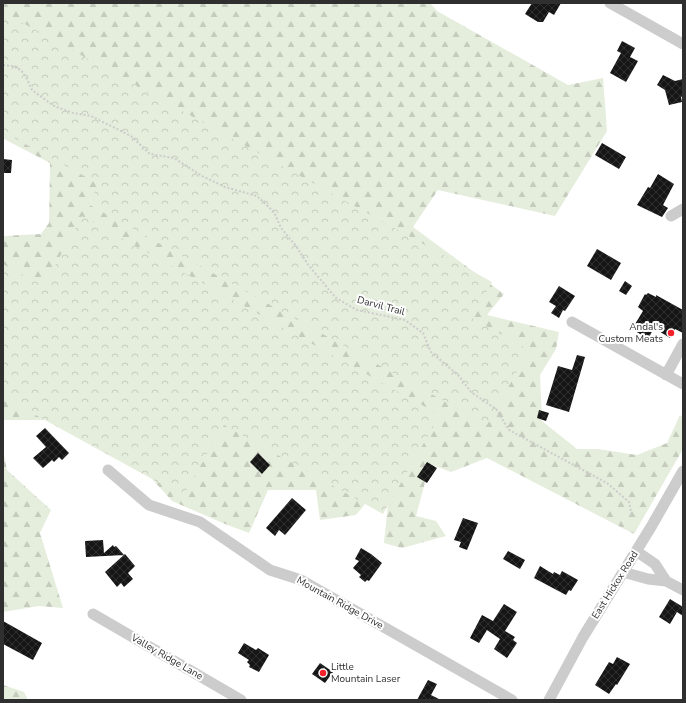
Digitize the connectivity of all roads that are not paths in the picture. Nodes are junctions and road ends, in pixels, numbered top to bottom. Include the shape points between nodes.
1 (610, 3) edge
2 (683, 44) edge
3 (683, 209) edge
4 (671, 216) dead end
5 (572, 322) dead end
6 (683, 344) edge
7 (666, 375) junction
8 (683, 384) edge
9 (108, 470) dead end
10 (683, 471) edge
11 (636, 551) junction
12 (623, 572) junction
13 (666, 581) junction
14 (683, 590) edge
15 (93, 614) dead end
16 (241, 700) edge
17 (512, 700) edge
18 (549, 700) edge

1 - 2 street
3 - 4 street
5 - 7 street
6 - 7 street
7 - 8 street
9 - 17 street, Mountain Ridge Drive via 149,505 200,522 270,570 301,580
10 - 11 street, East Hickox Road
11 - 12 street, East Hickox Road
11 - 13 street via 655,564
12 - 13 street
12 - 18 street, East Hickox Road via 583,637
13 - 14 street
15 - 16 street, Valley Ridge Lane

